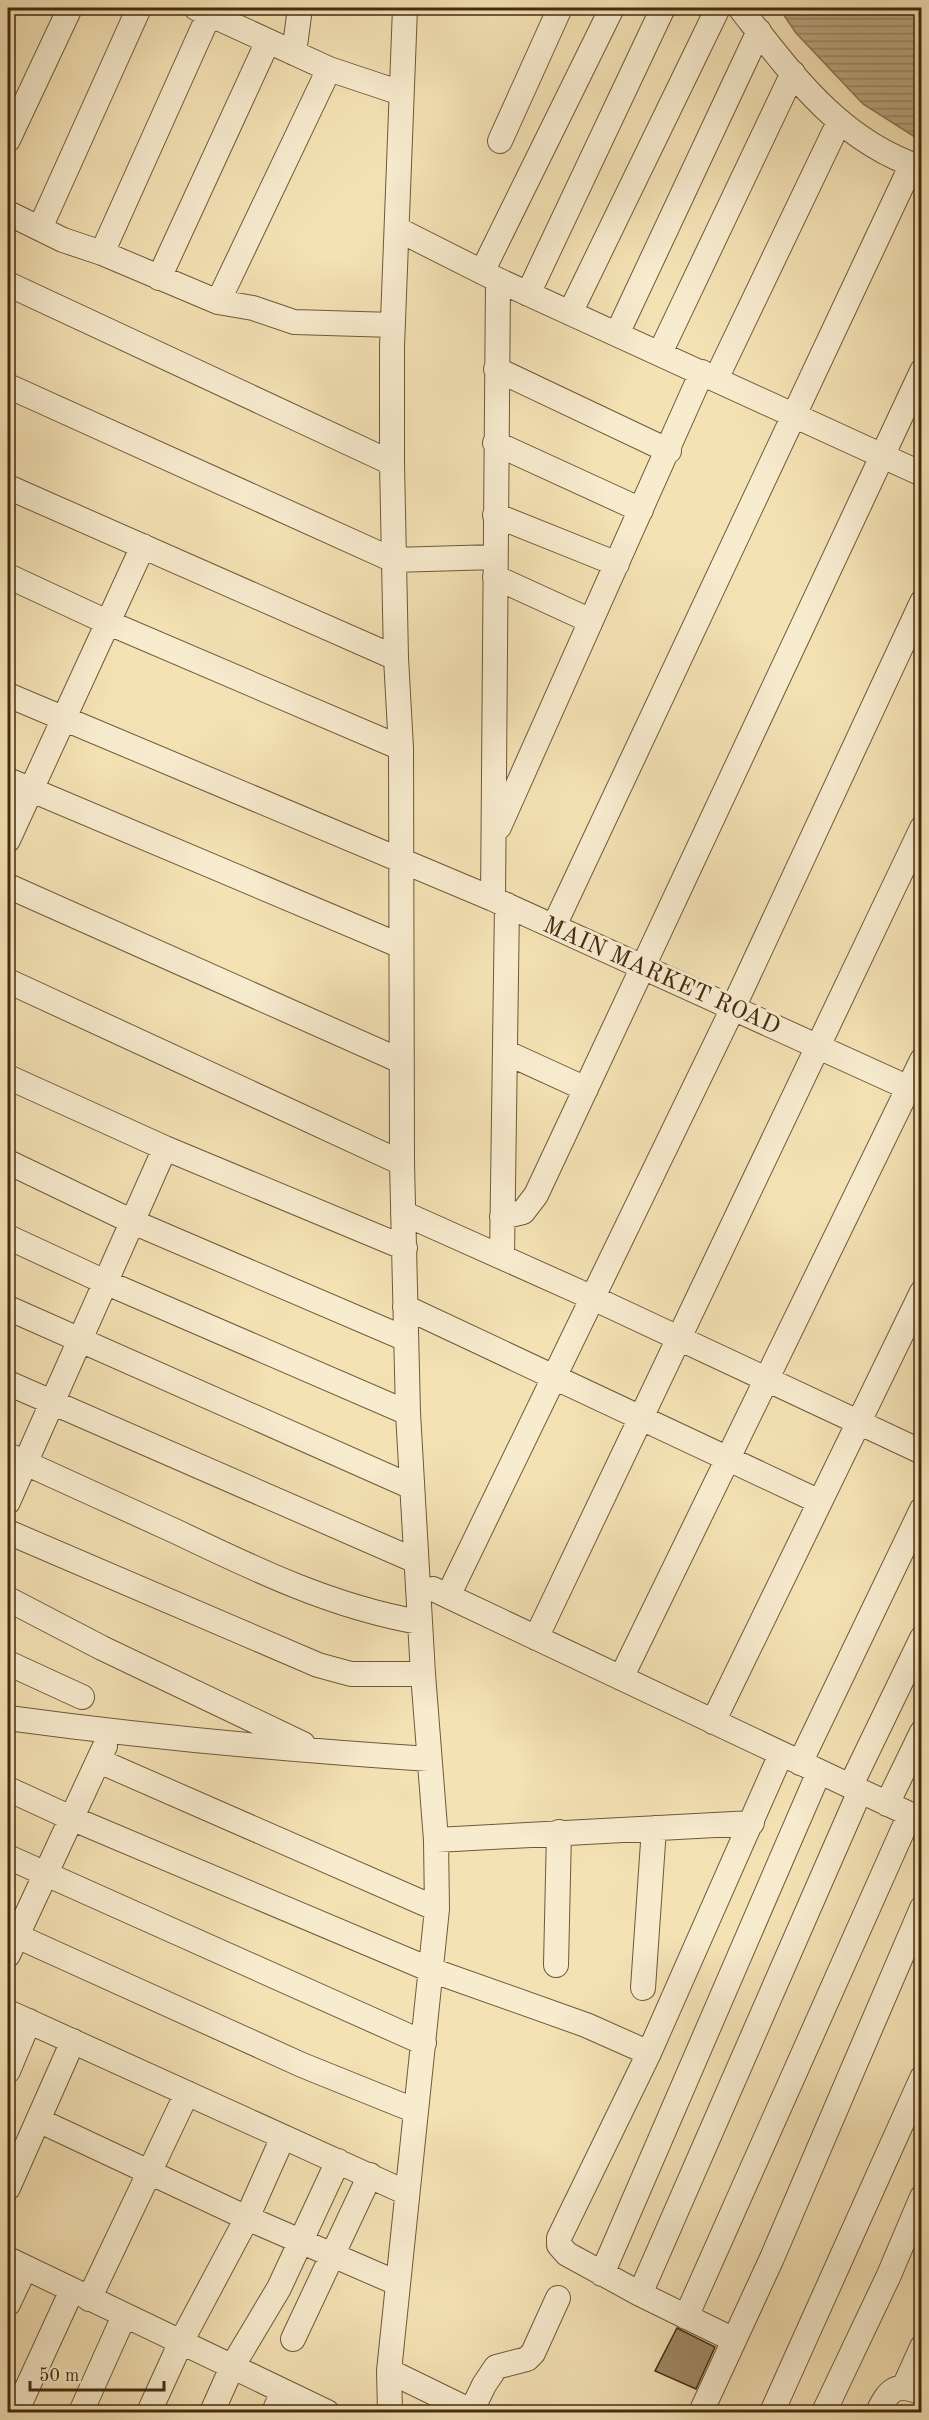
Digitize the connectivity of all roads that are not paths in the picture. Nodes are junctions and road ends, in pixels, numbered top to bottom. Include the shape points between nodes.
1 (70, 8) edge
2 (139, 8) edge
3 (300, 8) edge
4 (405, 8) edge
5 (560, 8) edge
6 (612, 8) edge
7 (663, 8) edge
8 (718, 8) edge
9 (740, 8) edge
10 (206, 10) edge
11 (759, 32) junction
12 (268, 41) junction
13 (294, 53) junction
14 (329, 69) junction
15 (793, 73) junction
16 (401, 93) junction
17 (839, 122) junction
18 (8, 140) edge
19 (500, 141) dead end
20 (917, 166) edge
21 (8, 213) edge
22 (40, 228) junction
23 (397, 229) junction
24 (102, 253) junction
25 (490, 276) junction
26 (159, 278) junction
27 (8, 284) edge
28 (528, 294) junction
29 (218, 302) junction
30 (570, 313) junction
31 (393, 324) junction
32 (617, 334) junction
33 (660, 353) junction
34 (496, 369) junction
35 (921, 371) edge
36 (709, 376) junction
37 (8, 386) edge
38 (794, 417) junction
39 (495, 443) junction
40 (669, 451) junction
41 (883, 457) junction
42 (392, 463) junction
43 (921, 474) edge
44 (8, 487) edge
45 (641, 510) junction
46 (495, 515) junction
47 (143, 546) junction
48 (393, 560) junction
49 (617, 564) junction
50 (495, 567) junction
51 (8, 576) edge
52 (921, 602) edge
53 (591, 621) junction
54 (109, 623) junction
55 (396, 658) junction
56 (8, 695) edge
57 (64, 719) junction
58 (401, 747) junction
59 (8, 780) edge
60 (30, 790) junction
61 (921, 828) edge
62 (494, 837) junction
63 (8, 840) edge
64 (401, 860) junction
65 (8, 886) edge
66 (500, 902) junction
67 (554, 926) junction
68 (401, 946) junction
69 (644, 968) junction
70 (8, 981) edge
71 (733, 1008) junction
72 (819, 1047) junction
73 (505, 1052) junction
74 (921, 1060) edge
75 (401, 1061) junction
76 (8, 1077) edge
77 (586, 1089) junction
78 (915, 1091) edge
79 (165, 1148) junction
80 (8, 1162) edge
81 (402, 1164) junction
82 (403, 1213) junction
83 (502, 1217) junction
84 (133, 1222) junction
85 (8, 1237) edge
86 (405, 1248) junction
87 (502, 1257) junction
88 (105, 1282) junction
89 (921, 1292) edge
90 (593, 1298) junction
91 (405, 1307) junction
92 (8, 1308) edge
93 (679, 1338) junction
94 (406, 1339) junction
95 (79, 1340) junction
96 (554, 1377) junction
97 (766, 1379) junction
98 (8, 1383) edge
99 (52, 1403) junction
100 (408, 1413) junction
101 (640, 1418) junction
102 (858, 1422) junction
103 (921, 1452) edge
104 (16, 1459) edge
105 (728, 1459) junction
106 (412, 1486) junction
107 (8, 1502) edge
108 (820, 1502) junction
109 (921, 1509) edge
110 (8, 1532) edge
111 (416, 1571) junction
112 (448, 1596) junction
113 (8, 1599) edge
114 (419, 1622) junction
115 (536, 1638) junction
116 (921, 1638) edge
117 (8, 1664) edge
118 (423, 1674) junction
119 (621, 1678) junction
120 (82, 1697) dead end
121 (8, 1718) edge
122 (713, 1722) junction
123 (110, 1732) junction
124 (921, 1732) edge
125 (318, 1752) junction
126 (429, 1759) junction
127 (99, 1761) junction
128 (800, 1763) junction
129 (856, 1788) junction
130 (8, 1789) edge
131 (887, 1804) junction
132 (916, 1817) edge
133 (71, 1818) junction
134 (752, 1823) junction
135 (654, 1828) junction
136 (559, 1832) junction
137 (436, 1840) junction
138 (8, 1857) edge
139 (45, 1873) junction
140 (921, 1908) edge
141 (437, 1909) junction
142 (10, 1941) edge
143 (555, 1965) dead end
144 (431, 1970) junction
145 (643, 1988) dead end
146 (18, 2017) edge
147 (73, 2041) junction
148 (424, 2043) junction
149 (649, 2053) junction
150 (8, 2071) edge
151 (921, 2078) edge
152 (187, 2093) junction
153 (416, 2111) junction
154 (38, 2120) junction
155 (283, 2137) junction
156 (338, 2161) junction
157 (148, 2171) junction
158 (370, 2175) junction
159 (8, 2188) edge
160 (407, 2193) junction
161 (921, 2197) edge
162 (247, 2218) junction
163 (301, 2242) junction
164 (332, 2255) junction
165 (16, 2264) edge
166 (602, 2274) junction
167 (397, 2283) junction
168 (640, 2294) junction
169 (81, 2295) junction
170 (558, 2298) dead end
171 (8, 2304) edge
172 (124, 2316) junction
173 (686, 2317) junction
174 (293, 2339) dead end
175 (735, 2340) junction
176 (181, 2342) junction
177 (921, 2347) edge
178 (232, 2367) junction
179 (389, 2371) junction
180 (906, 2390) edge
181 (278, 2402) edge
182 (16, 2412) edge
183 (81, 2412) edge
184 (149, 2412) edge
185 (212, 2412) edge
186 (327, 2412) edge
187 (390, 2412) edge
188 (472, 2412) edge
189 (701, 2412) edge
190 (772, 2412) edge
191 (824, 2412) edge
192 (878, 2412) edge

1 - 18 street
2 - 22 street
3 - 13 street
4 - 16 street
5 - 19 street
6 - 25 street
7 - 28 street
8 - 30 street
9 - 11 street
10 - 12 street
10 - 24 street
11 - 15 street
11 - 32 street
12 - 13 street
12 - 26 street
13 - 14 street
14 - 16 street
14 - 29 street
15 - 17 street
15 - 33 street
16 - 23 street
17 - 20 street via 866,142
17 - 36 street
20 - 38 street
21 - 22 street
22 - 24 street
23 - 25 street
23 - 31 street
24 - 26 street
25 - 28 street
25 - 34 street
26 - 29 street
27 - 42 street
28 - 30 street
29 - 31 street via 253,308 294,322
30 - 32 street
31 - 42 street
32 - 33 street
33 - 36 street
34 - 39 street
34 - 40 street
35 - 41 street
36 - 38 street
36 - 40 street
37 - 48 street
38 - 41 street
38 - 67 street
39 - 45 street
39 - 46 street
40 - 45 street
41 - 43 street
41 - 69 street
42 - 48 street
44 - 47 street
45 - 49 street
46 - 49 street
46 - 50 street
47 - 54 street
47 - 55 street
48 - 50 street
48 - 55 street
49 - 53 street
50 - 53 street
50 - 62 street
51 - 54 street
52 - 71 street
53 - 62 street
54 - 57 street
54 - 58 street
55 - 58 street
56 - 57 street, MAIN MARKET ROAD
57 - 60 street
57 - 64 street, MAIN MARKET ROAD
58 - 64 street
59 - 60 street
60 - 63 street
60 - 68 street
61 - 72 street
62 - 66 street
64 - 66 street, MAIN MARKET ROAD
64 - 68 street
65 - 75 street
66 - 67 street, MAIN MARKET ROAD
66 - 73 street
67 - 69 street, MAIN MARKET ROAD
68 - 75 street
69 - 71 street, MAIN MARKET ROAD
69 - 77 street
70 - 81 street
71 - 72 street, MAIN MARKET ROAD
71 - 90 street
72 - 78 street, MAIN MARKET ROAD
72 - 93 street
73 - 77 street
73 - 83 street
74 - 78 street
75 - 81 street
76 - 79 street
77 - 83 street via 529,1206 517,1215
78 - 97 street
79 - 84 street
79 - 86 street
80 - 84 street
81 - 82 street
82 - 86 street
82 - 87 street
83 - 87 street
84 - 88 street
84 - 94 street
85 - 88 street
86 - 91 street
87 - 90 street
88 - 95 street
88 - 100 street
89 - 102 street
90 - 93 street
90 - 96 street
91 - 94 street
91 - 96 street
92 - 95 street
93 - 97 street
93 - 101 street
94 - 100 street
95 - 99 street
95 - 106 street
96 - 101 street
96 - 112 street
97 - 102 street
97 - 105 street
98 - 99 street
99 - 104 street
99 - 111 street
100 - 106 street
101 - 105 street
101 - 115 street
102 - 103 street
102 - 108 street
104 - 107 street
104 - 114 street via 288,1584 357,1608
105 - 108 street
105 - 119 street
106 - 111 street
108 - 122 street
109 - 128 street
110 - 118 street via 318,1665 351,1674
111 - 112 street
111 - 114 street
112 - 115 street
113 - 125 street
114 - 118 street
115 - 119 street
116 - 129 street
117 - 120 street
118 - 126 street
119 - 122 street
121 - 123 street
122 - 128 street
123 - 125 street
123 - 127 street
124 - 131 street
125 - 126 street
126 - 137 street
127 - 133 street
127 - 141 street
128 - 129 street
128 - 134 street
128 - 166 street
129 - 131 street
129 - 168 street
130 - 133 street
131 - 132 street
132 - 173 street
133 - 139 street
133 - 144 street
134 - 135 street
134 - 149 street
135 - 136 street
135 - 145 street
136 - 137 street
136 - 143 street
137 - 141 street
138 - 139 street
139 - 142 street
139 - 148 street
140 - 175 street
141 - 144 street
142 - 153 street
144 - 148 street
144 - 149 street via 586,2025
146 - 147 street
146 - 150 street
147 - 152 street
147 - 154 street
148 - 153 street
149 - 166 street via 559,2238 559,2245 567,2254
151 - 190 street
152 - 155 street
152 - 157 street
153 - 160 street
154 - 157 street
154 - 159 street
155 - 156 street
155 - 162 street
156 - 158 street
156 - 163 street
157 - 162 street
157 - 169 street
158 - 160 street
158 - 164 street
160 - 167 street
161 - 191 street
162 - 163 street
162 - 176 street
163 - 164 street
163 - 178 street via 267,2311
164 - 167 street
164 - 174 street
165 - 169 street
165 - 171 street
166 - 168 street
167 - 179 street
168 - 173 street
169 - 172 street
169 - 182 street
170 - 188 street via 533,2353 526,2359 496,2367
172 - 176 street
172 - 183 street
173 - 175 street
175 - 189 street
176 - 178 street
176 - 184 street
177 - 180 street
178 - 181 street
178 - 185 street
179 - 187 street
179 - 188 street
180 - 192 street via 886,2396
181 - 186 street

